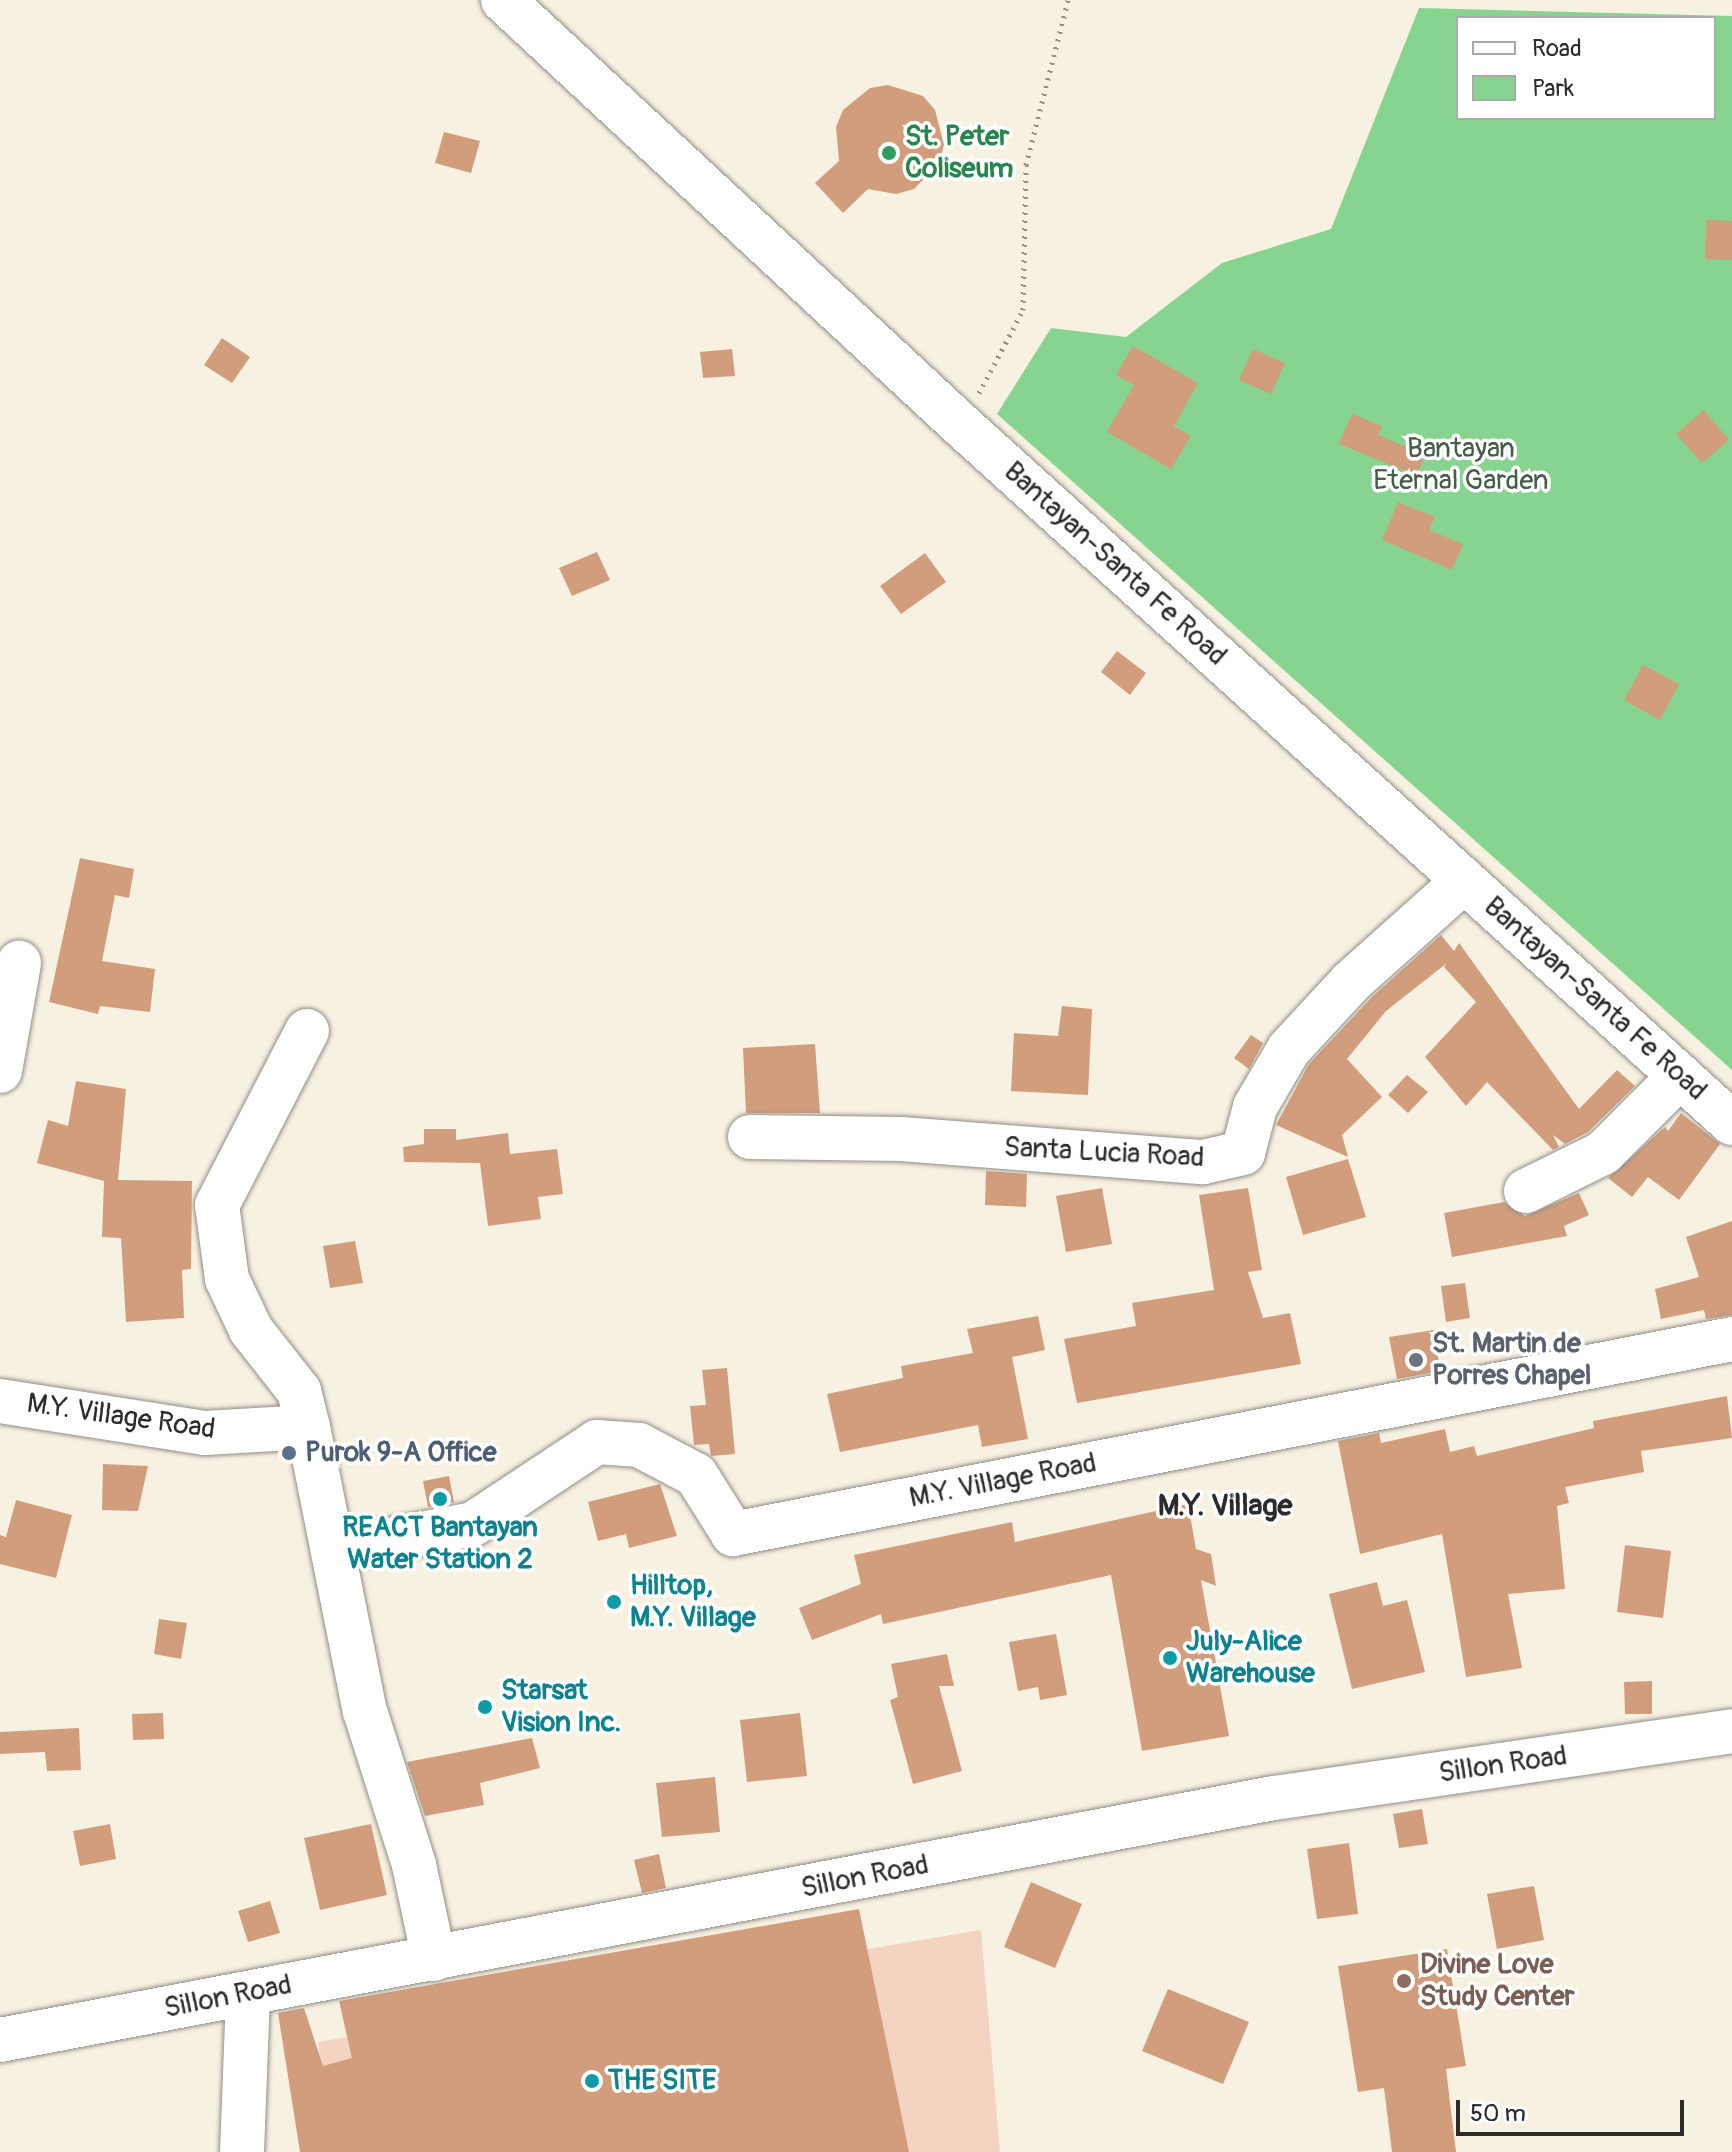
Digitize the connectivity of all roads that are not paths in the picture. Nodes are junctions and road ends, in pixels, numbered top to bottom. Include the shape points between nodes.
1 (503, 0) edge
2 (1464, 881) junction
3 (19, 963) dead end
4 (307, 1031) dead end
5 (0, 1071) edge
6 (1680, 1076) junction
7 (1732, 1123) edge
8 (750, 1137) dead end
9 (1526, 1191) dead end
10 (1732, 1339) edge
11 (0, 1401) edge
12 (308, 1427) junction
13 (333, 1551) junction
14 (1732, 1731) edge
15 (434, 1959) junction
16 (248, 1994) junction
17 (0, 2040) edge
18 (242, 2152) edge

1 - 2 street, Bantayan-Santa Fe Road
2 - 6 street, Bantayan-Santa Fe Road
2 - 8 street, Santa Lucia Road via 1351,982 1289,1049 1255,1107 1243,1153 1203,1162 901,1139
3 - 5 street
4 - 12 street via 217,1205 227,1279 251,1330 299,1391
6 - 7 street, Bantayan-Santa Fe Road
6 - 9 street via 1603,1153
10 - 13 street, M.Y. Village Road via 733,1534 696,1475 639,1445 597,1442 473,1524
11 - 12 street, M.Y. Village Road via 205,1433
12 - 13 street
13 - 15 street via 365,1711 414,1865
14 - 15 street, Sillon Road via 1274,1798
15 - 16 street, Sillon Road
16 - 17 street, Sillon Road
16 - 18 street

